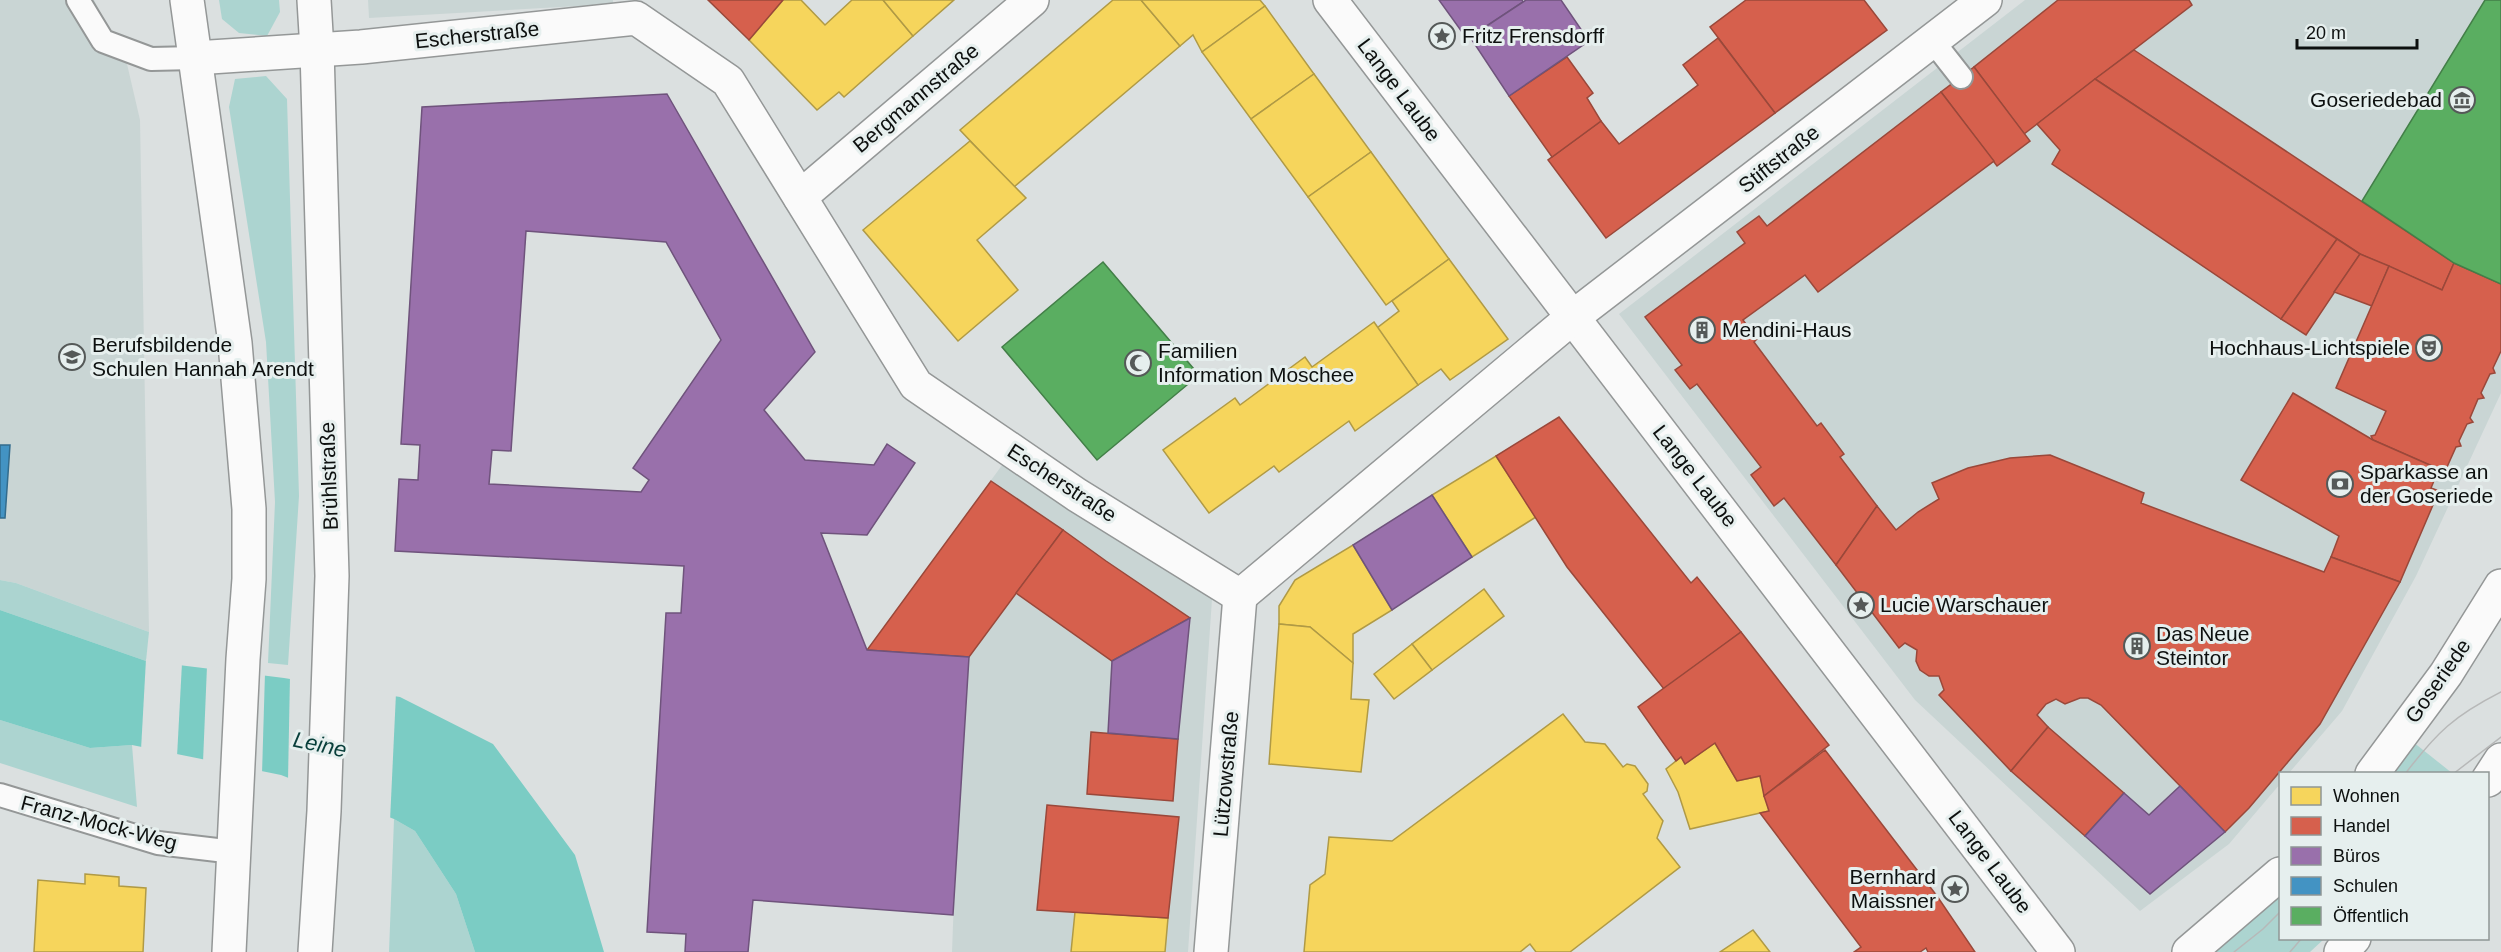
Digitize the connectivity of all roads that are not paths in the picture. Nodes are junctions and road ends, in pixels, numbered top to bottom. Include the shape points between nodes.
1 (78, 0) edge
2 (187, 0) edge
3 (314, 0) edge
4 (1032, 0) edge
5 (1330, 0) edge
6 (1984, 0) edge
7 (635, 9) edge
8 (1932, 40) junction
9 (317, 50) junction
10 (195, 58) junction
11 (1961, 77) dead end
12 (800, 197) junction
13 (1573, 317) junction
14 (2499, 592) edge
15 (1240, 596) junction
16 (2501, 760) edge
17 (2373, 772) edge
18 (2489, 777) edge
19 (0, 795) edge
20 (234, 852) junction
21 (2279, 875) edge
22 (2353, 940) edge
23 (229, 952) edge
24 (315, 952) edge
25 (1212, 952) edge
26 (2058, 952) edge
27 (2189, 952) edge
28 (2341, 952) edge

1 - 10 lane via 103,41 151,59
2 - 10 street
3 - 9 street, Brühlstraße
4 - 12 street, Bergmannstraße
5 - 13 street, Lange Laube
6 - 8 street, Stiftstraße
7 - 9 street, Escherstraße
7 - 12 street, Escherstraße via 728,81
8 - 11 lane
8 - 13 street, Stiftstraße
9 - 10 street, Escherstraße
9 - 24 street, Brühlstraße via 332,576
10 - 20 street via 234,332 249,509 249,579
12 - 15 street, Escherstraße via 916,385 1077,495
13 - 15 street
13 - 26 street, Lange Laube
14 - 17 street, Goseriede via 2446,674
15 - 25 street, Lützowstraße
16 - 18 street
19 - 20 lane, Franz-Mock-Weg via 158,843
20 - 23 street
21 - 27 street
22 - 28 street

